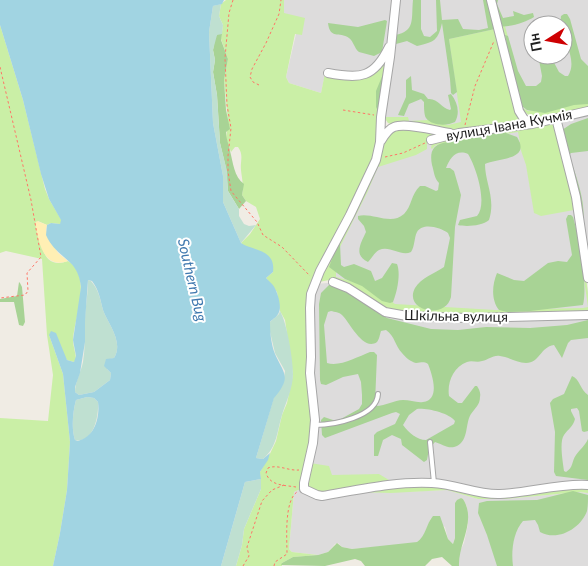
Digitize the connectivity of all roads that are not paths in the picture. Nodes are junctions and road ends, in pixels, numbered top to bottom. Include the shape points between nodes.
1 (396, 0) edge
2 (491, 0) edge
3 (391, 43) junction
4 (328, 73) dead end
5 (588, 111) edge
6 (381, 117) junction
7 (556, 118) junction
8 (532, 124) junction
9 (395, 126) junction
10 (457, 133) junction
11 (431, 140) road end
12 (380, 142) junction
13 (588, 278) edge
14 (333, 282) dead end
15 (588, 315) edge
16 (378, 394) dead end
17 (315, 424) junction
18 (430, 442) dead end
19 (434, 482) junction
20 (588, 485) edge

1 - 3 street
2 - 8 street via 519,111
3 - 4 street via 372,72 356,76
3 - 6 street
5 - 7 street, вулиця Івана Кучмія
6 - 9 street
6 - 12 street
7 - 8 street, вулиця Івана Кучмія
7 - 13 street via 576,197
8 - 10 street, вулиця Івана Кучмія
9 - 10 street
9 - 12 street
10 - 11 street, вулиця Івана Кучмія
12 - 17 street via 376,160 311,294 310,373
14 - 15 street, Шкільна вулиця via 385,312 407,316
16 - 17 lane via 376,404 360,415 332,424
17 - 19 street via 304,483 308,492 322,496 403,483
18 - 19 lane
19 - 20 street via 494,494

